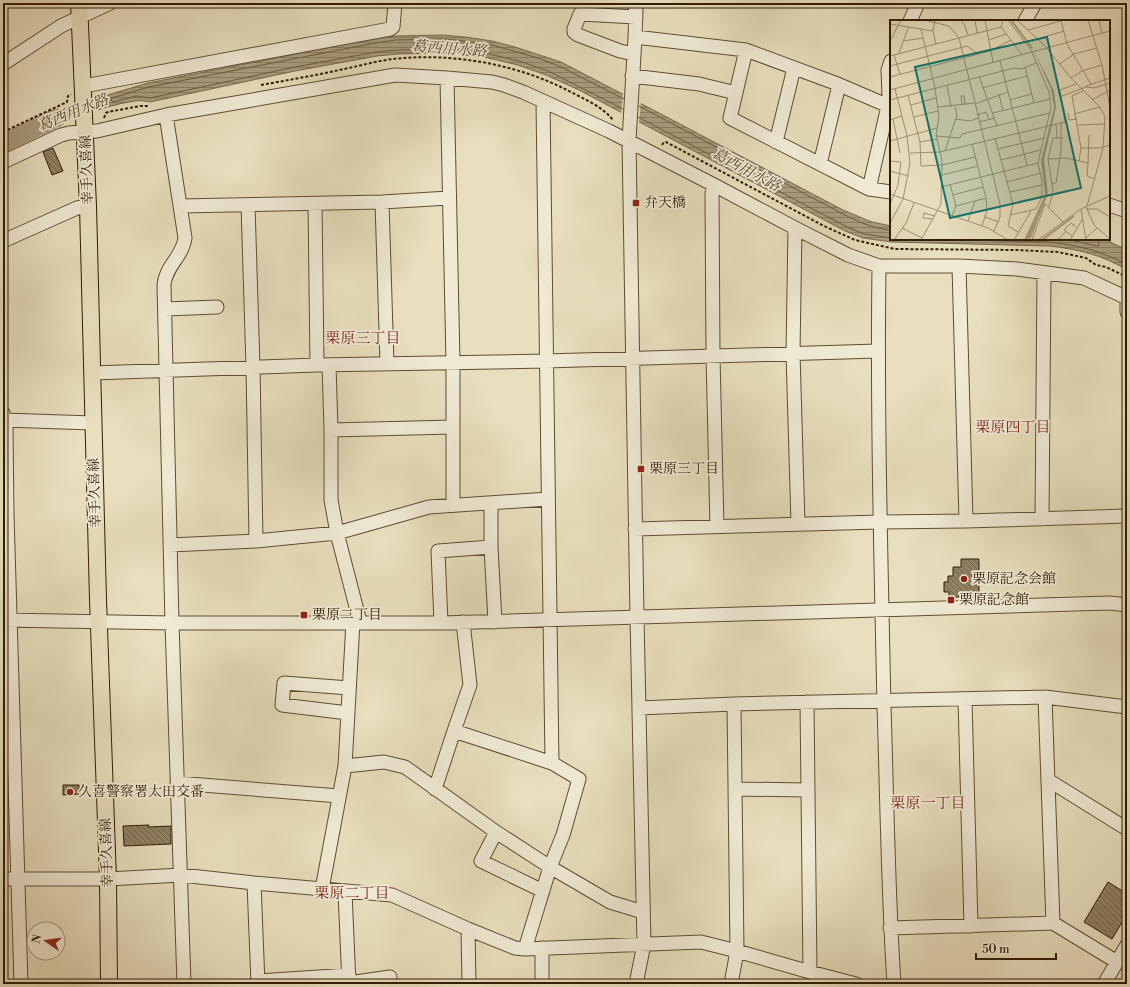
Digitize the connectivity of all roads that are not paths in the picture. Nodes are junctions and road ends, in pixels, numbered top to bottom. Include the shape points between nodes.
1 (110, 3) edge
2 (395, 3) edge
3 (634, 3) edge
4 (918, 3) edge
5 (1035, 3) edge
6 (80, 10) edge
7 (636, 17) junction
8 (910, 20) edge
9 (1026, 20) edge
10 (635, 37) junction
11 (746, 50) junction
12 (634, 54) junction
13 (3, 64) edge
14 (890, 64) edge
15 (794, 68) junction
16 (632, 76) junction
17 (447, 78) junction
18 (839, 85) junction
19 (80, 91) junction
20 (736, 93) junction
21 (890, 95) edge
22 (890, 95) edge
23 (543, 100) junction
24 (890, 106) edge
25 (166, 115) junction
26 (85, 126) junction
27 (629, 142) junction
28 (776, 142) junction
29 (3, 162) edge
30 (820, 164) junction
31 (714, 185) junction
32 (869, 189) junction
33 (890, 192) edge
34 (449, 198) junction
35 (382, 202) junction
36 (315, 204) junction
37 (248, 205) junction
38 (1110, 205) edge
39 (88, 206) junction
40 (180, 206) junction
41 (1127, 211) edge
42 (795, 228) junction
43 (3, 241) edge
44 (879, 266) junction
45 (959, 266) junction
46 (1044, 273) junction
47 (1127, 298) edge
48 (217, 307) dead end
49 (165, 309) junction
50 (1127, 312) edge
51 (878, 351) junction
52 (794, 353) junction
53 (713, 356) junction
54 (633, 358) junction
55 (546, 361) junction
56 (453, 362) junction
57 (387, 364) junction
58 (323, 365) junction
59 (253, 367) junction
60 (166, 370) junction
61 (92, 373) junction
62 (4, 418) edge
63 (93, 423) junction
64 (453, 427) junction
65 (331, 430) junction
66 (548, 499) junction
67 (491, 503) junction
68 (452, 505) junction
69 (5, 515) edge
70 (1127, 516) edge
71 (1042, 519) junction
72 (966, 521) junction
73 (880, 522) junction
74 (798, 524) junction
75 (717, 527) junction
76 (635, 529) junction
77 (337, 533) junction
78 (256, 541) junction
79 (170, 545) junction
80 (491, 547) junction
81 (1127, 605) edge
82 (882, 610) junction
83 (636, 617) junction
84 (7, 620) edge
85 (550, 620) junction
86 (98, 622) junction
87 (356, 622) junction
88 (463, 622) junction
89 (495, 622) junction
90 (172, 623) junction
91 (441, 623) junction
92 (349, 688) junction
93 (1045, 697) junction
94 (966, 699) junction
95 (884, 701) junction
96 (807, 702) junction
97 (734, 704) junction
98 (1127, 707) edge
99 (639, 708) junction
100 (348, 713) junction
101 (454, 731) junction
102 (552, 763) junction
103 (345, 766) junction
104 (1048, 780) junction
105 (178, 783) junction
106 (435, 789) junction
107 (735, 789) junction
108 (808, 790) junction
109 (339, 796) junction
110 (1127, 829) edge
111 (496, 832) junction
112 (550, 867) junction
113 (181, 876) junction
114 (3, 879) edge
115 (18, 879) junction
116 (108, 879) junction
117 (254, 883) junction
118 (322, 889) junction
119 (543, 891) junction
120 (345, 892) junction
121 (643, 912) junction
122 (1053, 923) junction
123 (971, 926) junction
124 (890, 928) junction
125 (468, 929) junction
126 (644, 944) junction
127 (1127, 945) edge
128 (542, 948) junction
129 (525, 949) junction
130 (737, 951) junction
131 (1117, 962) junction
132 (810, 972) junction
133 (390, 977) dead end
134 (349, 981) edge
135 (837, 982) edge
136 (258, 983) edge
137 (21, 984) edge
138 (109, 984) edge
139 (184, 984) edge
140 (469, 984) edge
141 (542, 984) edge
142 (636, 984) edge
143 (731, 984) edge
144 (856, 984) edge
145 (894, 984) edge
146 (1104, 984) edge

1 - 6 street
2 - 19 street via 393,27 390,29
3 - 7 street
4 - 8 street
5 - 9 street
6 - 13 street via 61,26
6 - 19 main road, 幸手久喜線
7 - 10 street
7 - 12 street via 580,14 574,29 578,35
10 - 11 street
10 - 12 street
11 - 15 street
11 - 20 street
12 - 16 street
14 - 22 street
15 - 18 street
15 - 28 street
16 - 20 street via 699,84
16 - 27 street
17 - 23 street via 492,82
17 - 25 street via 395,75
17 - 34 street
18 - 24 street
18 - 30 street
19 - 26 main road, 幸手久喜線
20 - 28 street via 730,118
21 - 24 street
23 - 27 street
23 - 55 street
24 - 32 street
25 - 26 street via 97,131
25 - 40 street
26 - 29 street
26 - 39 main road, 幸手久喜線
27 - 31 street
27 - 54 street
28 - 30 street
30 - 32 street
31 - 42 street
31 - 53 street
32 - 33 street
34 - 35 street
34 - 56 street
35 - 36 street
35 - 57 street
36 - 37 street
36 - 58 street
37 - 40 street
37 - 59 street
38 - 41 street
39 - 43 street via 77,208
39 - 61 main road, 幸手久喜線
40 - 49 street via 185,238 164,280
42 - 44 street
42 - 52 street
44 - 45 street
44 - 51 street
45 - 46 street
45 - 72 street
46 - 47 street via 1084,278
46 - 71 street
47 - 50 street
48 - 49 street
49 - 60 street
51 - 52 street
51 - 73 street
52 - 53 street
52 - 74 street
53 - 54 street
53 - 75 street
54 - 55 street
54 - 76 street
55 - 56 street
55 - 66 street
56 - 57 street
56 - 64 street
57 - 58 street
58 - 59 street
58 - 65 street
59 - 60 street
59 - 78 street
60 - 61 street
60 - 79 street
61 - 63 main road, 幸手久喜線
62 - 63 street
62 - 69 street
63 - 86 main road, 幸手久喜線
64 - 65 street
64 - 68 street
65 - 77 street via 331,500
66 - 67 street
66 - 85 street
67 - 68 street
67 - 80 street
68 - 77 street via 429,507
69 - 84 street
70 - 71 street
71 - 72 street
72 - 73 street
73 - 74 street
73 - 82 street
74 - 75 street
75 - 76 street
76 - 83 street
77 - 78 street
77 - 87 street
78 - 79 street
79 - 90 street
80 - 89 street
80 - 91 street via 438,551
81 - 82 street via 1110,603
82 - 83 street
82 - 95 street
83 - 85 street
83 - 99 street
84 - 86 street
84 - 115 street
85 - 89 street
85 - 102 street
86 - 90 street
86 - 116 main road, 幸手久喜線
87 - 90 street
87 - 91 street
87 - 92 street
88 - 89 street
88 - 91 street
88 - 101 street via 470,685
90 - 105 street
92 - 100 street
92 - 100 street via 284,683 282,706
93 - 94 street
93 - 98 street
93 - 104 street
94 - 95 street
94 - 123 street
95 - 96 street
95 - 124 street
96 - 97 street
96 - 108 street
97 - 99 street
97 - 107 street
99 - 121 street
100 - 103 street
101 - 102 street
101 - 106 street
102 - 112 street via 579,779 563,835
103 - 106 street via 384,762 405,767
103 - 109 street
104 - 110 street
104 - 122 street
105 - 109 street
105 - 113 street
106 - 111 street
107 - 108 street
107 - 130 street
108 - 132 street
109 - 118 street
111 - 112 street
111 - 119 street via 481,862
112 - 119 street
112 - 121 street via 610,902
113 - 116 street
113 - 117 street
113 - 139 street
114 - 115 street
115 - 116 street
115 - 137 street
116 - 138 main road, 幸手久喜線
117 - 118 street
117 - 136 street
118 - 120 street
119 - 129 street
120 - 125 street via 392,895
120 - 134 street
121 - 126 street
122 - 123 street
122 - 131 street
123 - 124 street
124 - 145 street
125 - 129 street via 515,948
125 - 140 street
126 - 128 street
126 - 130 street via 701,942
126 - 142 street
127 - 131 street
128 - 129 street
128 - 141 street
130 - 132 street
130 - 143 street
131 - 146 street
132 - 135 street
133 - 134 street
134 - 136 street
135 - 144 street

